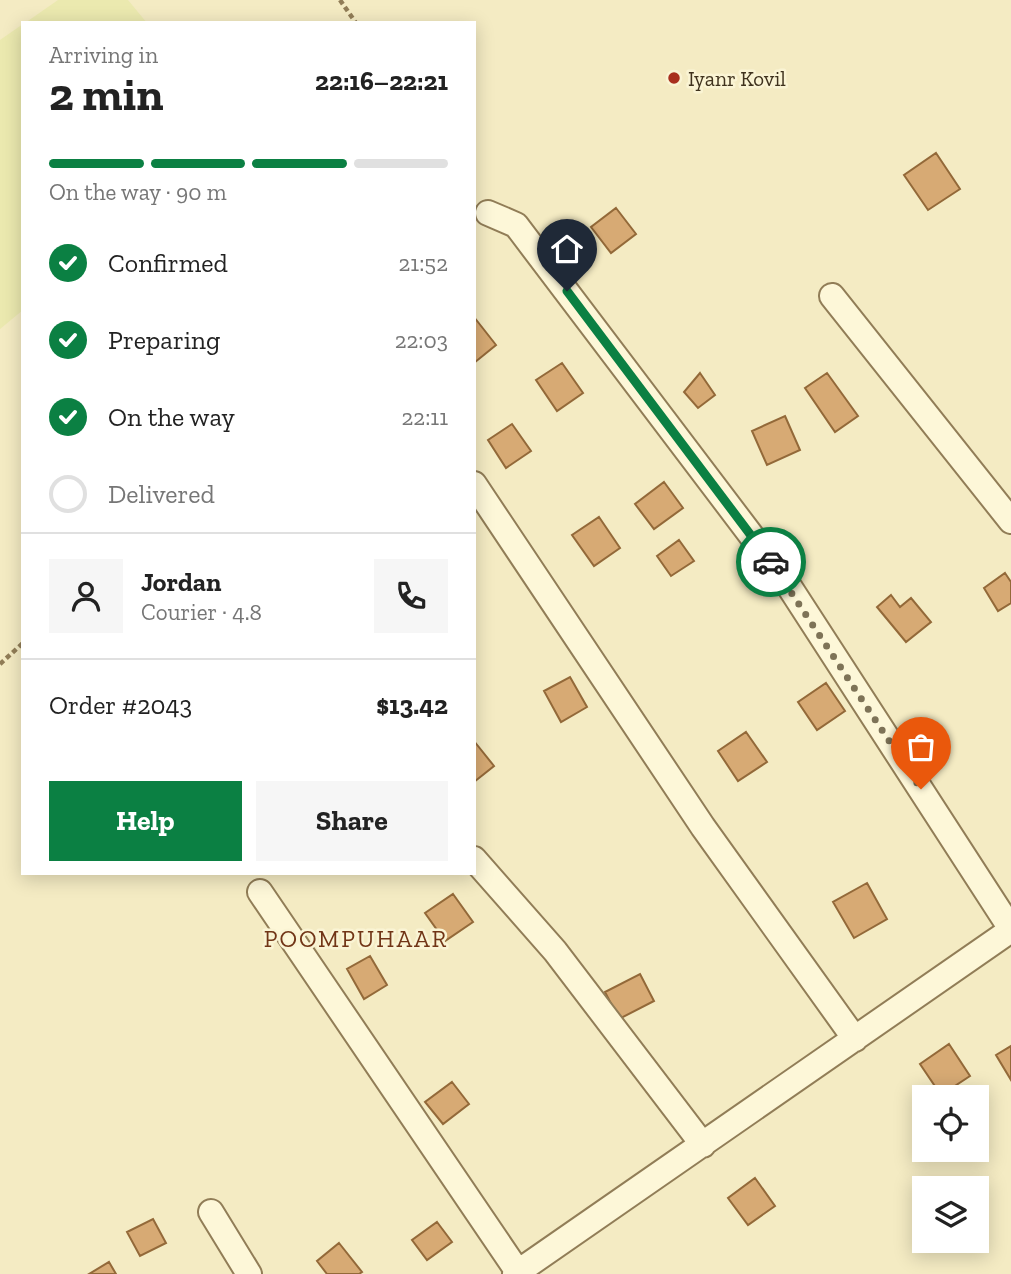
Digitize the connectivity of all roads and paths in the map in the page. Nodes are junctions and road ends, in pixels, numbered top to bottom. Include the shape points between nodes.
1 (340, 0) edge
2 (355, 21) edge
3 (488, 213) dead end
4 (832, 296) dead end
5 (476, 487) edge
6 (1011, 521) edge
7 (21, 645) edge
8 (0, 664) edge
9 (476, 861) edge
10 (260, 892) dead end
11 (1011, 930) edge
12 (855, 1039) junction
13 (703, 1145) junction
14 (211, 1212) dead end
15 (517, 1273) edge
16 (249, 1274) edge

1 - 2 path
3 - 11 street via 516,225 785,580
4 - 6 street
5 - 12 street via 703,827
7 - 8 path
9 - 13 street via 555,951
10 - 15 street
11 - 12 street
12 - 13 street
13 - 15 street
14 - 16 street

